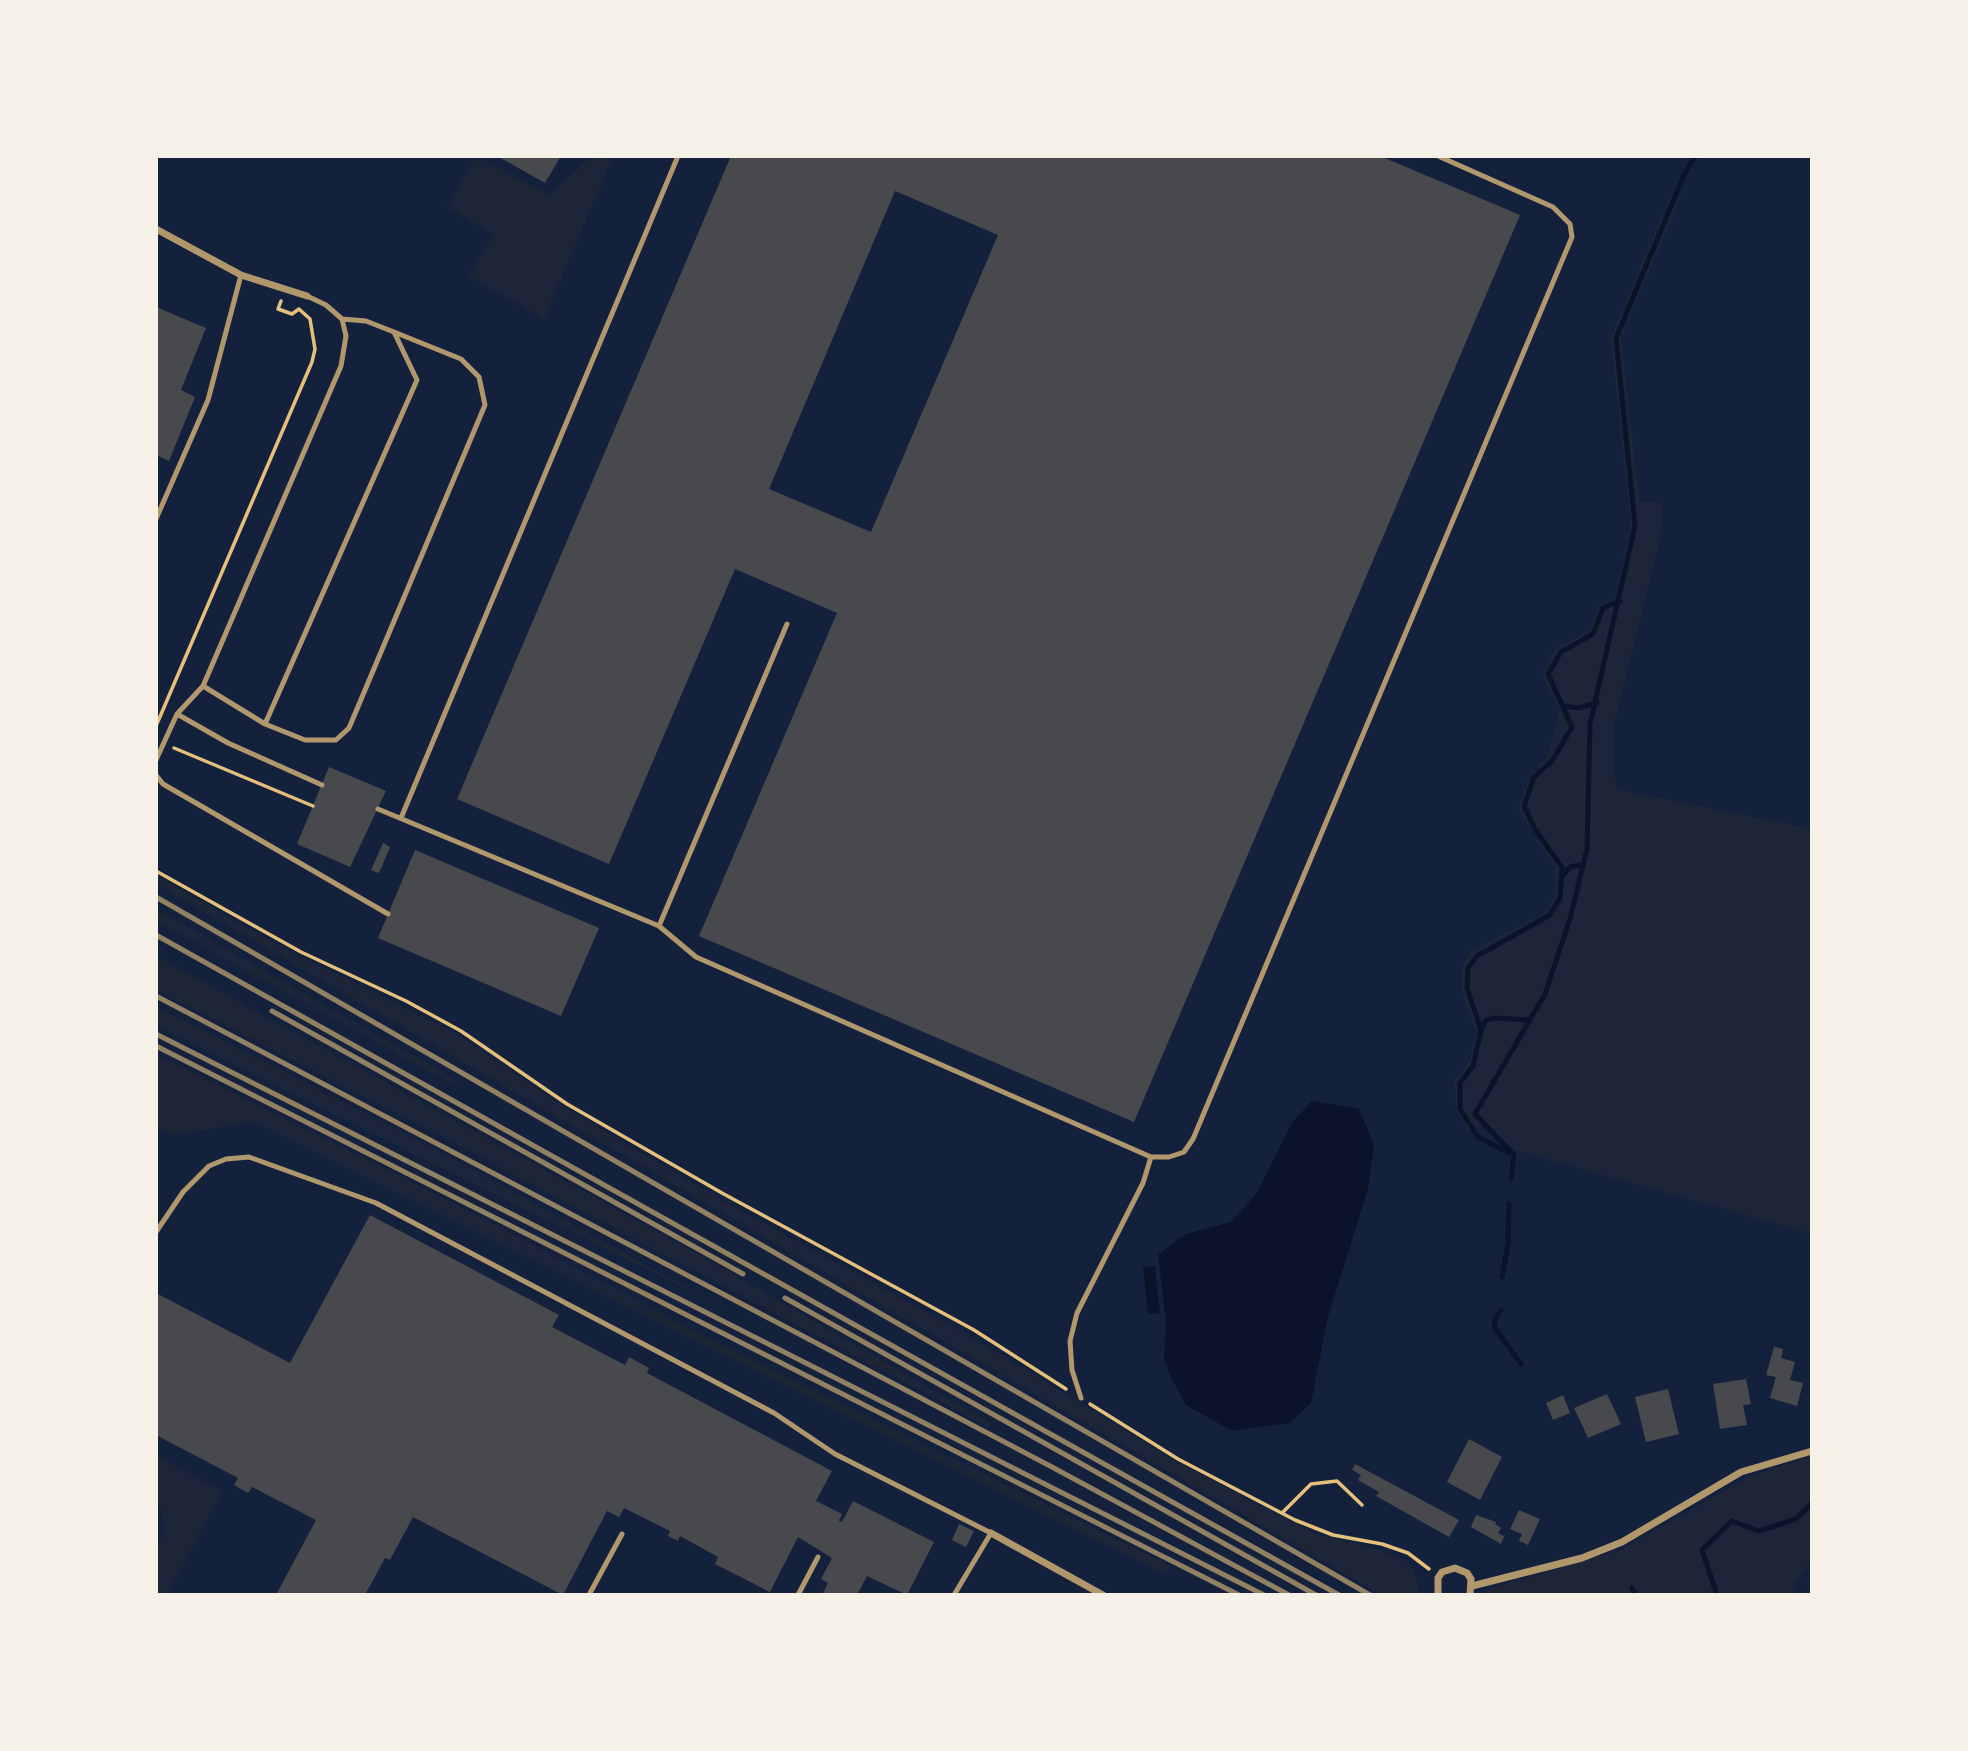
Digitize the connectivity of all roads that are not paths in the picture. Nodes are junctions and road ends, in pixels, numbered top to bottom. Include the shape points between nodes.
1 (678, 156) edge
2 (1438, 156) edge
3 (156, 229) edge
4 (241, 275) junction
5 (307, 296) joint
6 (342, 319) junction
7 (394, 332) junction
8 (156, 519) edge
9 (787, 624) dead end
10 (203, 686) junction
11 (177, 714) junction
12 (265, 724) junction
13 (156, 760) edge
14 (156, 775) edge
15 (321, 785) dead end
16 (378, 809) dead end
17 (401, 818) junction
18 (388, 914) dead end
19 (659, 926) junction
20 (1151, 1157) junction
21 (156, 1232) edge
22 (1081, 1398) road end
23 (1812, 1451) edge
24 (991, 1533) junction
25 (622, 1534) dead end
26 (818, 1557) dead end
27 (1472, 1586) junction
28 (589, 1595) edge
29 (798, 1595) edge
30 (954, 1595) edge
31 (1103, 1595) edge
32 (1438, 1595) edge
33 (1470, 1595) edge

1 - 17 lane
2 - 20 lane via 1553,208 1570,224 1572,237 1193,1139 1184,1152
3 - 4 street
4 - 5 street
4 - 8 lane via 208,400
5 - 6 lane
6 - 7 lane via 366,321
6 - 10 lane via 346,336 341,366
7 - 12 lane via 417,380
7 - 12 lane via 461,359 479,377 485,405 349,728 336,740 306,740
9 - 19 lane
10 - 11 lane
10 - 12 lane
11 - 13 lane
11 - 15 lane
14 - 18 lane via 163,784
16 - 17 lane
17 - 19 lane
19 - 20 lane via 696,957
20 - 22 lane via 1143,1183 1077,1313 1070,1341 1072,1370
21 - 24 lane via 183,1192 209,1166 249,1157 376,1203 774,1413 835,1454
23 - 27 street via 1741,1472 1622,1542 1582,1558
24 - 30 lane
24 - 31 street
25 - 28 lane
26 - 29 lane
27 - 32 street via 1467,1573 1455,1568 1438,1578
27 - 33 street

